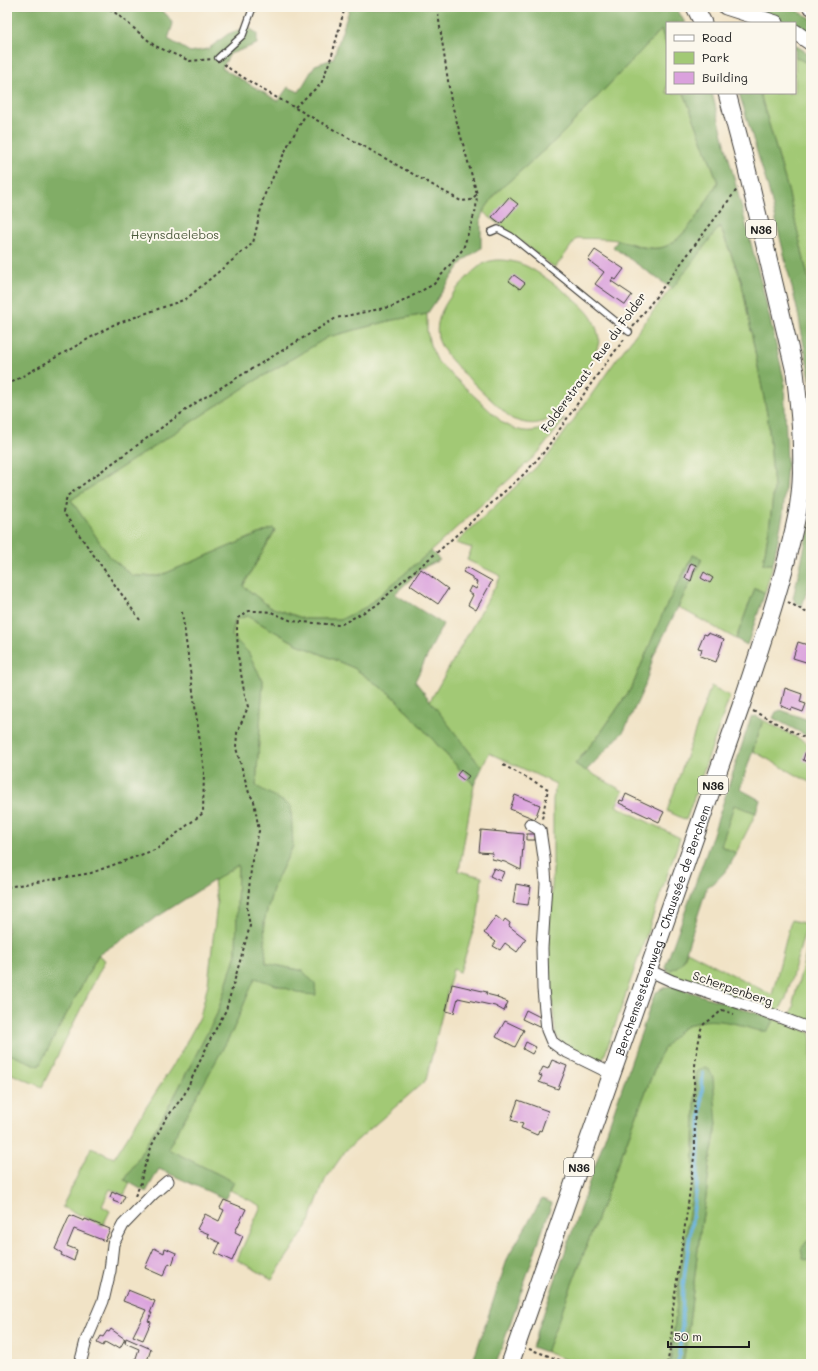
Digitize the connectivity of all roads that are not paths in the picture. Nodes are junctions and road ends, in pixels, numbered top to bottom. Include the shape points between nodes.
1 (254, 7) edge
2 (695, 7) edge
3 (726, 7) edge
4 (808, 7) edge
5 (811, 9) edge
6 (702, 22) edge
7 (773, 22) edge
8 (796, 33) edge
9 (796, 40) edge
10 (811, 43) edge
11 (811, 48) edge
12 (218, 58) road end
13 (727, 94) edge
14 (491, 232) dead end
15 (629, 332) road end
16 (535, 827) road end
17 (648, 970) junction
18 (811, 1029) edge
19 (612, 1074) junction
20 (168, 1181) dead end
21 (80, 1364) edge
22 (510, 1364) edge

1 - 12 lane via 243,35
2 - 6 main road
3 - 7 main road
4 - 5 street
8 - 10 main road
9 - 11 main road
13 - 17 main road, Berchemsesteenweg - Chaussée de Berchem / N36 via 795,372 802,467 799,502 777,599
14 - 15 lane via 498,229 511,236
16 - 19 street via 544,858 546,884 542,948 547,1030 552,1042 563,1050
17 - 18 street, Scherpenberg via 672,981
17 - 19 main road, Berchemsesteenweg - Chaussée de Berchem / N36
19 - 22 main road, Berchemsesteenweg - Chaussée de Berchem / N36
20 - 21 street via 123,1225 113,1244 103,1301 86,1341

